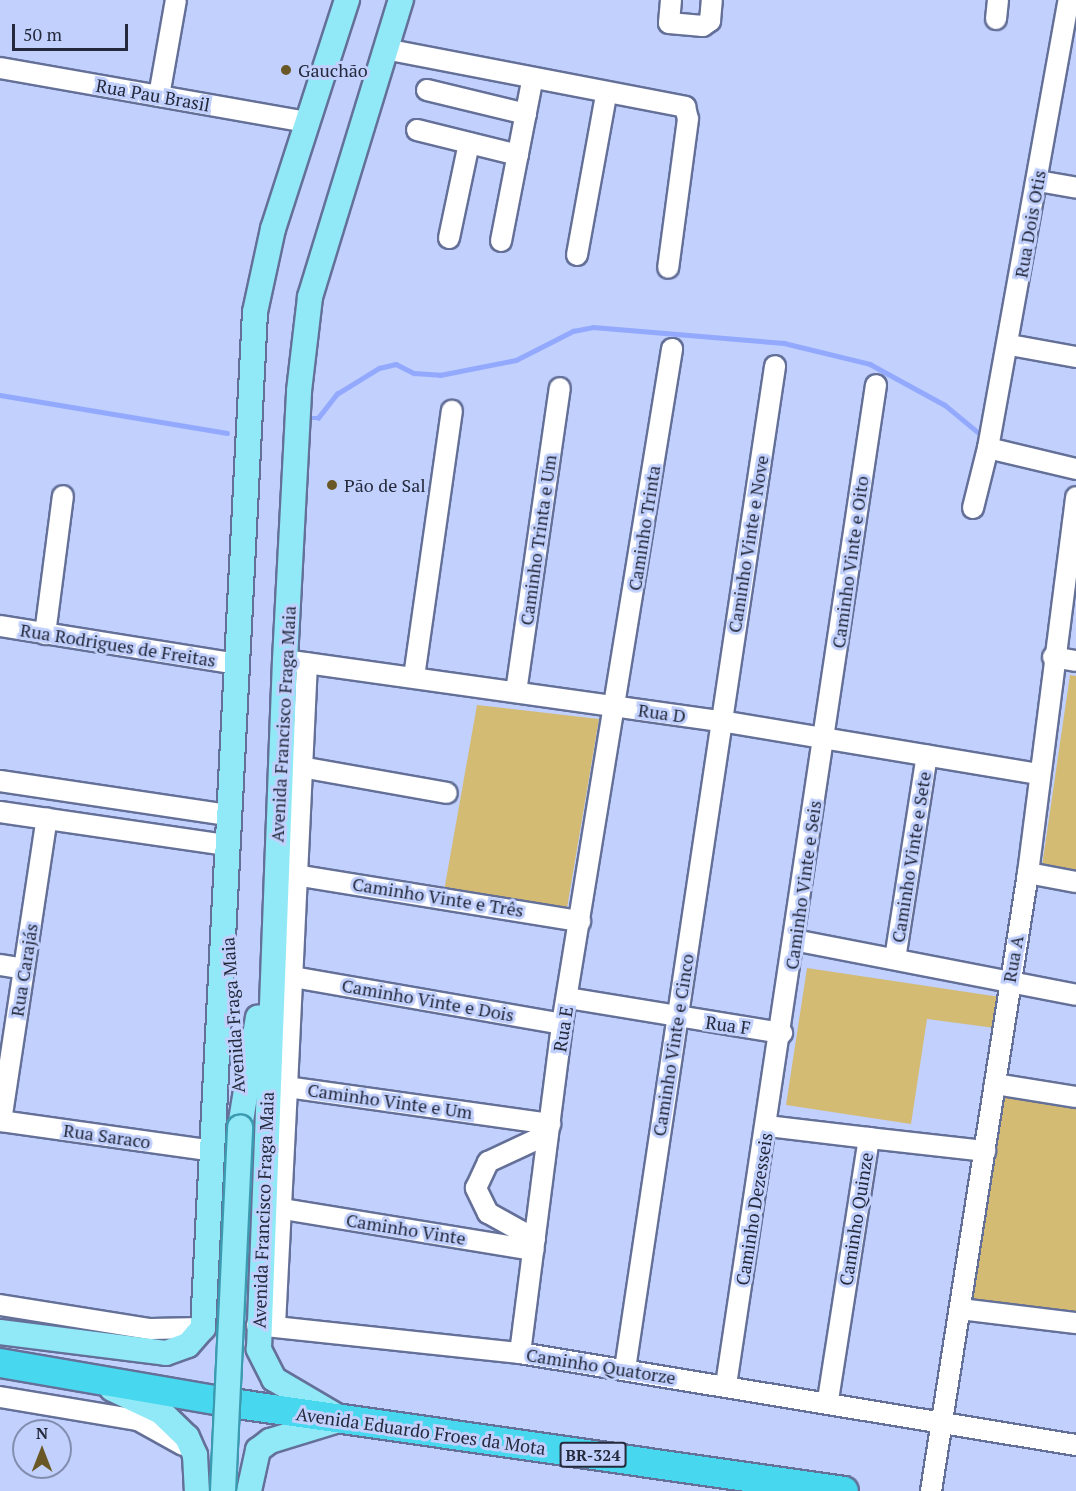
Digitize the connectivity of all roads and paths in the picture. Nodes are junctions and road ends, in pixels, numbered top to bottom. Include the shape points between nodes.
1 (176, 0) edge
2 (347, 0) edge
3 (401, 0) edge
4 (671, 0) edge
5 (712, 0) edge
6 (1069, 0) edge
7 (386, 49) junction
8 (0, 68) edge
9 (532, 81) junction
10 (427, 90) dead end
11 (606, 95) junction
12 (159, 96) junction
13 (526, 114) junction
14 (307, 122) junction
15 (417, 130) dead end
16 (469, 143) junction
17 (518, 155) junction
18 (1038, 181) junction
19 (1076, 188) edge
20 (448, 238) dead end
21 (501, 241) dead end
22 (577, 255) dead end
23 (668, 268) dead end
24 (1010, 345) junction
25 (672, 349) dead end
26 (1076, 357) edge
27 (775, 366) dead end
28 (876, 385) dead end
29 (560, 388) dead end
30 (452, 411) dead end
31 (991, 438) junction
32 (1076, 469) edge
33 (63, 496) dead end
34 (1076, 497) edge
35 (973, 508) dead end
36 (1071, 565) edge
37 (0, 627) edge
38 (45, 634) junction
39 (1053, 657) junction
40 (1076, 661) edge
41 (296, 662) junction
42 (236, 664) junction
43 (414, 677) junction
44 (516, 692) junction
45 (617, 706) junction
46 (721, 721) junction
47 (824, 738) junction
48 (927, 754) junction
49 (302, 767) junction
50 (1037, 774) junction
51 (0, 781) edge
52 (447, 793) dead end
53 (0, 812) edge
54 (227, 815) junction
55 (47, 818) junction
56 (227, 845) junction
57 (1028, 873) junction
58 (295, 875) junction
59 (1076, 882) edge
60 (225, 911) junction
61 (580, 921) junction
62 (274, 927) junction
63 (794, 940) junction
64 (895, 959) junction
65 (0, 965) edge
66 (24, 969) junction
67 (293, 977) junction
68 (1008, 983) junction
69 (1076, 995) edge
70 (568, 998) junction
71 (678, 1017) junction
72 (562, 1024) junction
73 (782, 1033) junction
74 (995, 1084) junction
75 (287, 1087) junction
76 (1076, 1097) edge
77 (241, 1119) junction
78 (0, 1121) edge
79 (768, 1126) junction
80 (549, 1129) junction
81 (869, 1138) junction
82 (214, 1151) junction
83 (985, 1151) junction
84 (277, 1208) junction
85 (534, 1244) junction
86 (0, 1305) edge
87 (960, 1309) junction
88 (1076, 1323) edge
89 (266, 1325) junction
90 (204, 1328) junction
91 (0, 1332) edge
92 (520, 1353) junction
93 (0, 1363) edge
94 (625, 1369) junction
95 (82, 1377) junction
96 (726, 1385) junction
97 (0, 1397) edge
98 (828, 1401) junction
99 (342, 1419) junction
100 (943, 1420) junction
101 (1076, 1445) edge
102 (197, 1474) edge
103 (250, 1482) edge
104 (223, 1491) edge
105 (844, 1491) edge
106 (931, 1491) edge

1 - 12 street
2 - 14 main road
3 - 7 main road, Avenida Francisco Fraga Maia
4 - 5 street via 669,23 703,26 710,21
6 - 18 street, Rua Dois Otis
7 - 9 street
7 - 41 main road, Avenida Francisco Fraga Maia via 310,297 300,391
8 - 12 street, Rua Pau Brasil
9 - 11 street
9 - 13 street
10 - 13 street
11 - 22 street
11 - 23 street via 682,105 688,111
12 - 14 street, Rua Pau Brasil
13 - 17 street
14 - 42 main road via 262,269 255,312
15 - 16 street
16 - 17 street
16 - 20 street
17 - 21 street
18 - 19 street
18 - 24 street, Rua Dois Otis
24 - 26 street
24 - 31 street, Rua Dois Otis
25 - 45 street, Caminho Trinta
27 - 46 street, Caminho Vinte e Nove
28 - 47 street, Caminho Vinte e Oito
29 - 44 street, Caminho Trinta e Um
30 - 43 street
31 - 32 street
31 - 35 street, Rua Dois Otis
33 - 38 street
34 - 36 street, Rua A
36 - 39 street, Rua A
37 - 38 street, Rua Rodrigues de Freitas
38 - 42 street, Rua Rodrigues de Freitas
39 - 40 street
39 - 50 street, Rua A
41 - 43 street, Rua D
41 - 49 street
41 - 62 main road, Avenida Francisco Fraga Maia
42 - 54 main road
43 - 44 street, Rua D
44 - 45 street, Rua D
45 - 46 street, Rua D
45 - 61 street, Rua E
46 - 47 street, Rua D
46 - 71 street, Caminho Vinte e Cinco
47 - 48 street, Rua D
47 - 63 street, Caminho Vinte e Seis
48 - 50 street, Rua D
48 - 64 street, Caminho Vinte e Sete
49 - 52 street
49 - 58 street
50 - 57 street, Rua A
51 - 54 street
53 - 55 street
54 - 56 main road
55 - 56 street
55 - 66 street, Rua Carajás
56 - 60 main road
57 - 59 street
57 - 68 street, Rua A
58 - 61 street, Caminho Vinte e Três
58 - 67 street
60 - 77 main road, Avenida Fraga Maia
60 - 82 main road
61 - 70 street, Rua E
62 - 77 main road, Avenida Fraga Maia
62 - 89 main road, Avenida Francisco Fraga Maia
63 - 64 street
63 - 73 street, Caminho Vinte e Seis
64 - 68 street
65 - 66 street
66 - 78 street, Rua Carajás
67 - 72 street, Caminho Vinte e Dois
67 - 75 street
68 - 69 street
68 - 74 street, Rua A
70 - 71 street, Rua F
70 - 72 street, Rua E
71 - 73 street, Rua F
71 - 94 street, Caminho Vinte e Cinco
72 - 80 street, Rua E
73 - 79 street, Caminho Dezesseis
74 - 76 street
74 - 83 street, Rua A
75 - 80 street, Caminho Vinte e Um
75 - 84 street, Caminho Vinte e Um
77 - 104 main road, bridge
78 - 82 street, Rua Saraco
79 - 81 street, Caminho Quinze
79 - 96 street, Caminho Dezesseis
80 - 85 street, Rua E
80 - 85 street via 488,1162 476,1188 489,1213
81 - 83 street
81 - 98 street, Caminho Quinze
82 - 90 main road
83 - 87 street, Rua A
84 - 85 street, Caminho Vinte
84 - 89 street, Caminho Vinte e Um
85 - 92 street, Rua E
86 - 90 street via 150,1329
87 - 88 street
87 - 100 street, Rua A
89 - 90 main road via 236,1343 227,1344 217,1343
89 - 92 street, Caminho Quatorze
89 - 99 main road, Avenida Francisco Fraga Maia via 259,1349 274,1379
90 - 91 main road via 179,1349 150,1353
92 - 94 street, Caminho Quatorze
93 - 95 highway, Avenida Eduardo Froes da Mota / BR-324
94 - 96 street, Caminho Quatorze
95 - 99 highway, Avenida Eduardo Froes da Mota / BR-324
95 - 102 main road via 161,1412 187,1437
96 - 98 street, Caminho Quatorze
97 - 102 street via 138,1420 173,1436
98 - 100 street, Caminho Quatorze
99 - 103 main road via 270,1441 258,1450
99 - 105 highway, Avenida Eduardo Froes da Mota / BR-324
100 - 101 street, Caminho Quatorze
100 - 106 street, Rua A
102 - 103 main road via 218,1454 231,1455

